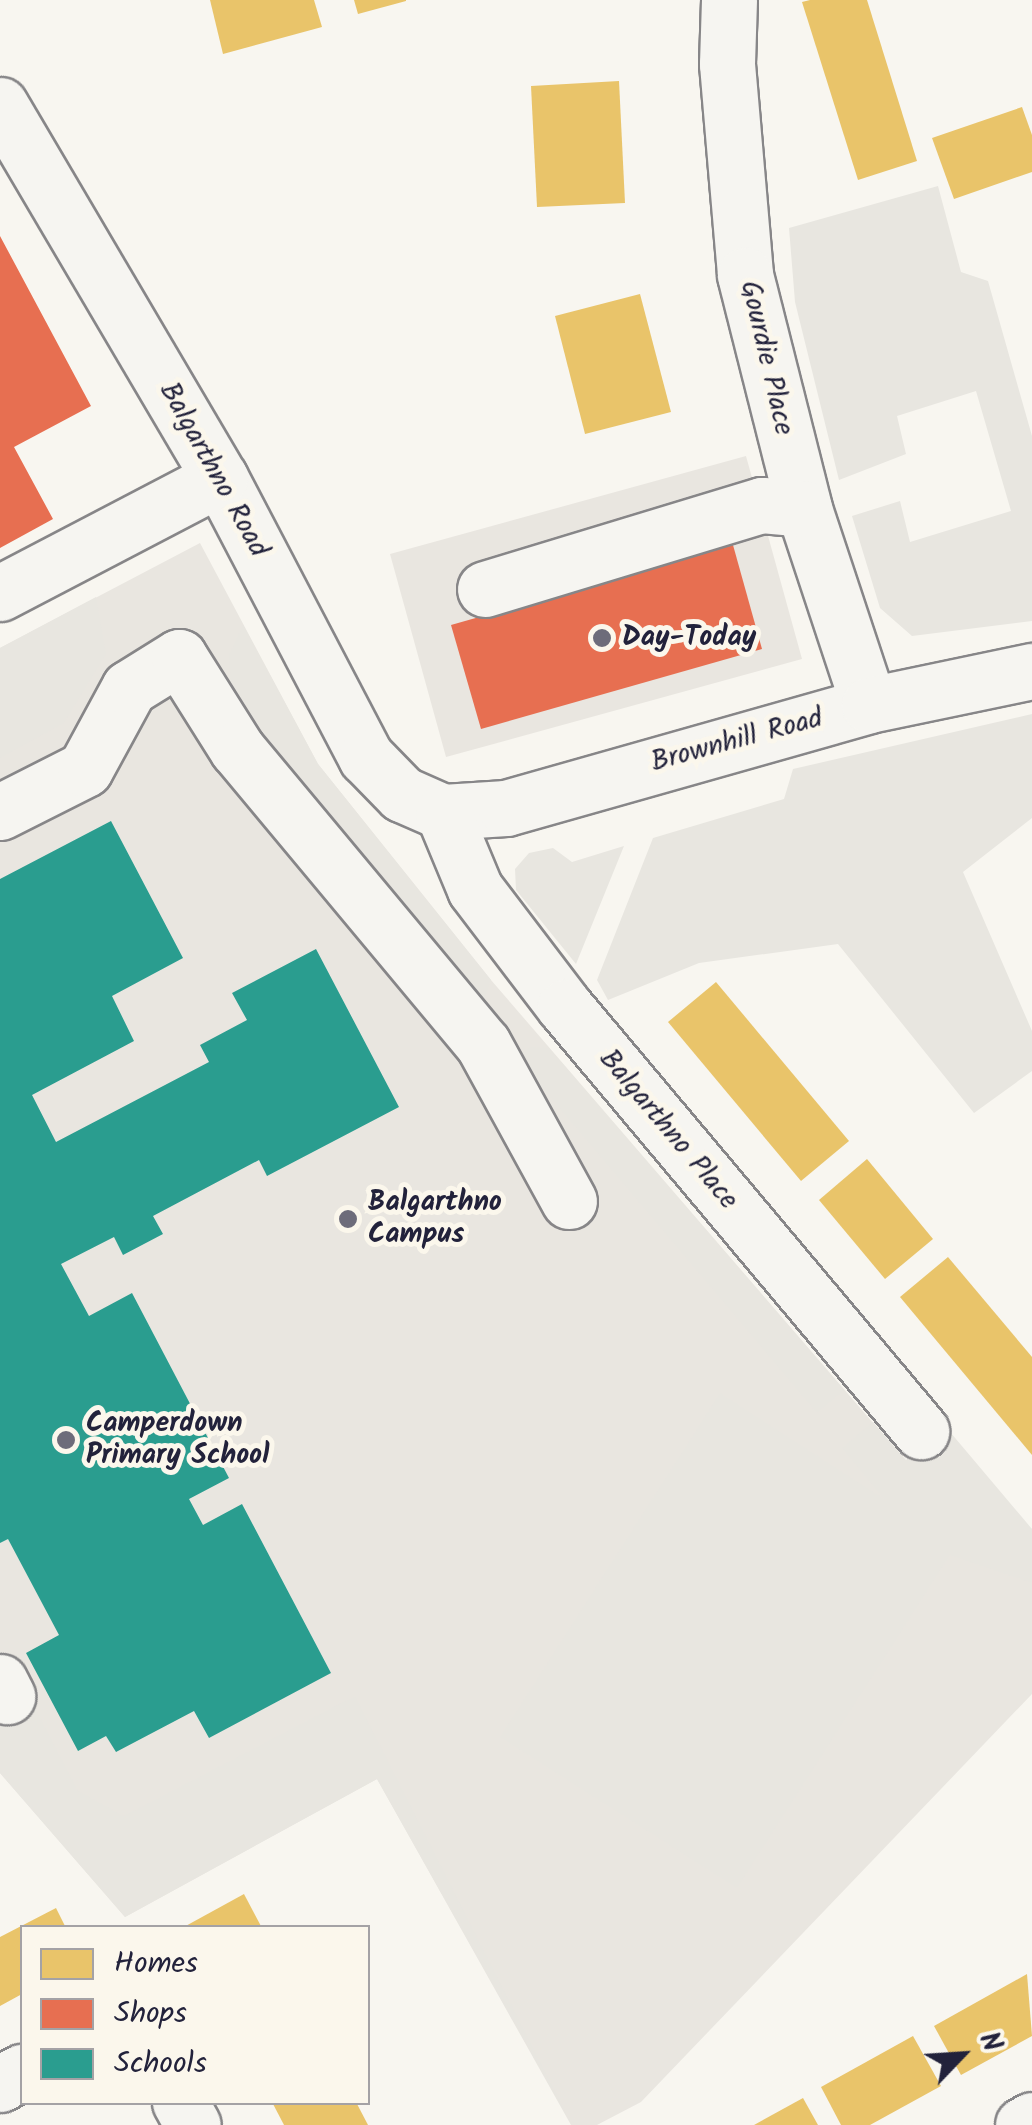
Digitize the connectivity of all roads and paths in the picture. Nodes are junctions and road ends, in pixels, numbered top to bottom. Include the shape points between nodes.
1 (729, 0) edge
2 (0, 105) edge
3 (220, 478) junction
4 (804, 510) junction
5 (485, 589) dead end
6 (0, 593) edge
7 (1032, 671) edge
8 (869, 705) junction
9 (0, 812) edge
10 (443, 812) junction
11 (548, 985) junction
12 (483, 1044) junction
13 (569, 1201) dead end
14 (921, 1431) dead end
15 (1032, 2120) edge
16 (1022, 2125) edge

1 - 4 street, Gourdie Place via 727,64 746,275
2 - 3 street, Balgarthno Road
3 - 6 street
3 - 10 street, Balgarthno Road via 366,757 402,794
4 - 5 street via 762,505
4 - 8 street, Gourdie Place
7 - 8 street, Brownhill Road
8 - 10 street, Brownhill Road via 506,808
9 - 12 street via 84,769 129,688 179,656 237,749
10 - 11 street, Balgarthno Place via 476,889
11 - 12 street
11 - 14 street, Balgarthno Place
12 - 13 street
15 - 16 street

